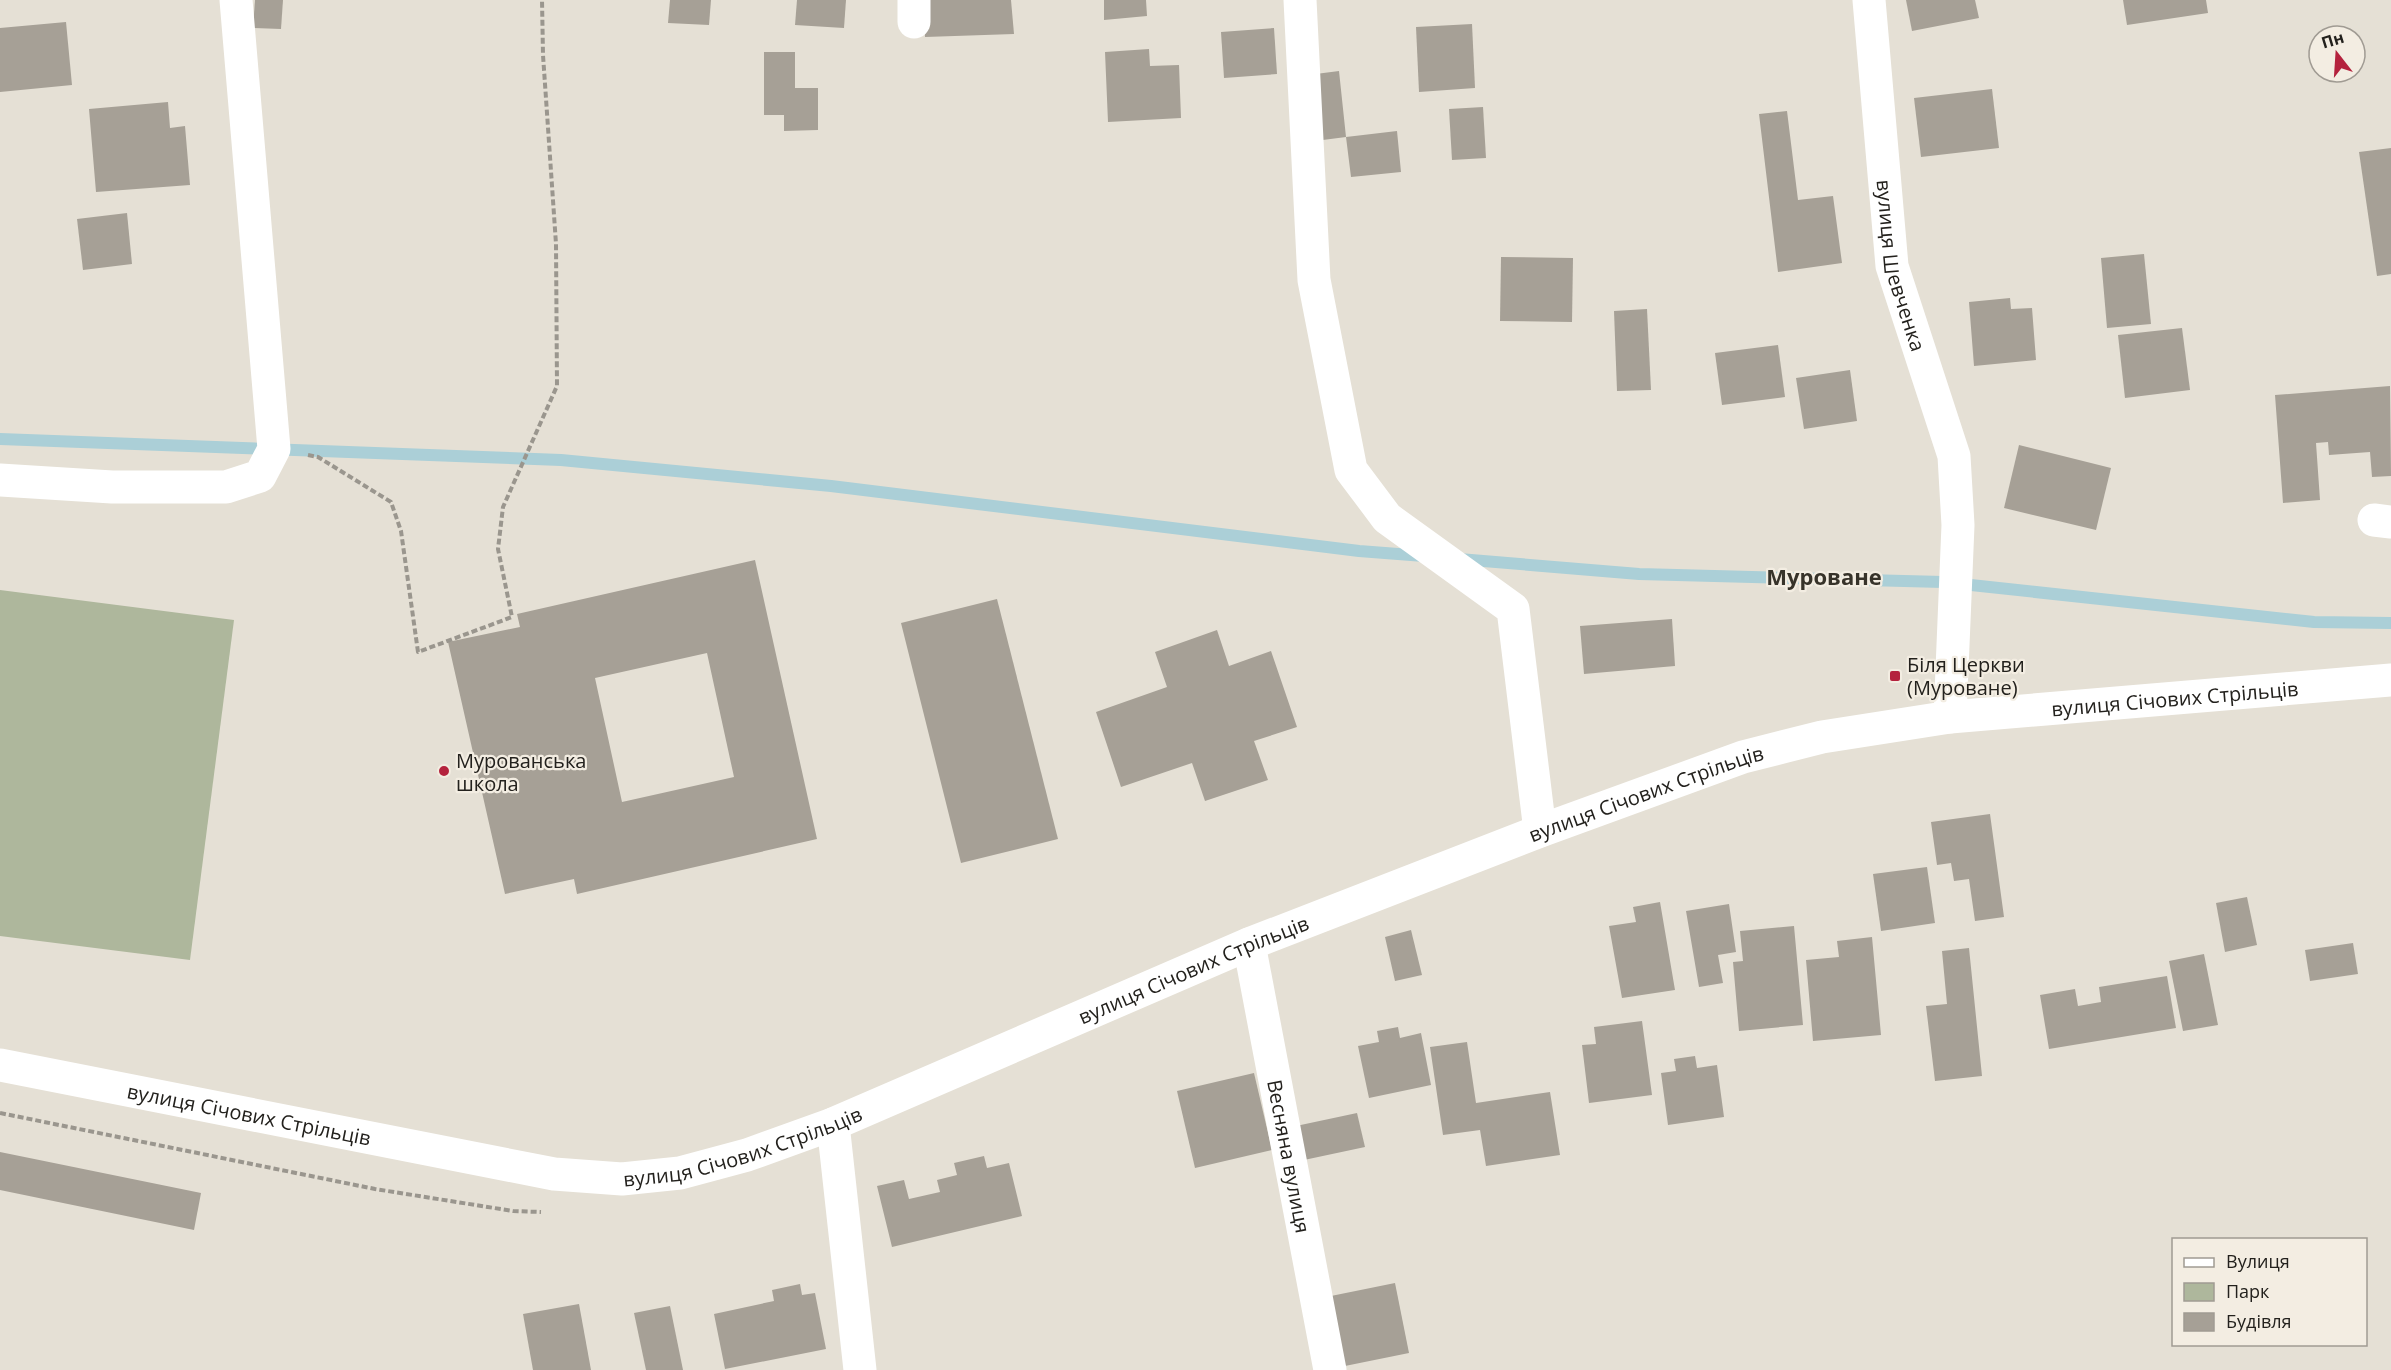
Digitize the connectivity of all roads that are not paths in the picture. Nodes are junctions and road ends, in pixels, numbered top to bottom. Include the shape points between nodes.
1 (236, 0) edge
2 (1300, 0) edge
3 (1869, 0) edge
4 (0, 480) edge
5 (2383, 685) edge
6 (1950, 717) junction
7 (1540, 831) junction
8 (1250, 944) junction
9 (0, 1065) edge
10 (833, 1124) junction
11 (860, 1370) edge
12 (1330, 1370) edge

1 - 4 street via 273,435 260,477 226,487 112,487
2 - 7 street via 1314,280 1351,470 1387,518 1514,609
3 - 6 street, вулиця Шевченка via 1893,266 1954,456 1958,525
5 - 6 street, вулиця Січових Стрільців
6 - 7 street, вулиця Січових Стрільців via 1822,737 1743,757
7 - 8 street, вулиця Січових Стрільців
8 - 10 street, вулиця Січових Стрільців
8 - 12 street, Весняна вулиця
9 - 10 street, вулиця Січових Стрільців via 554,1174 622,1179 680,1173 747,1155
10 - 11 street

